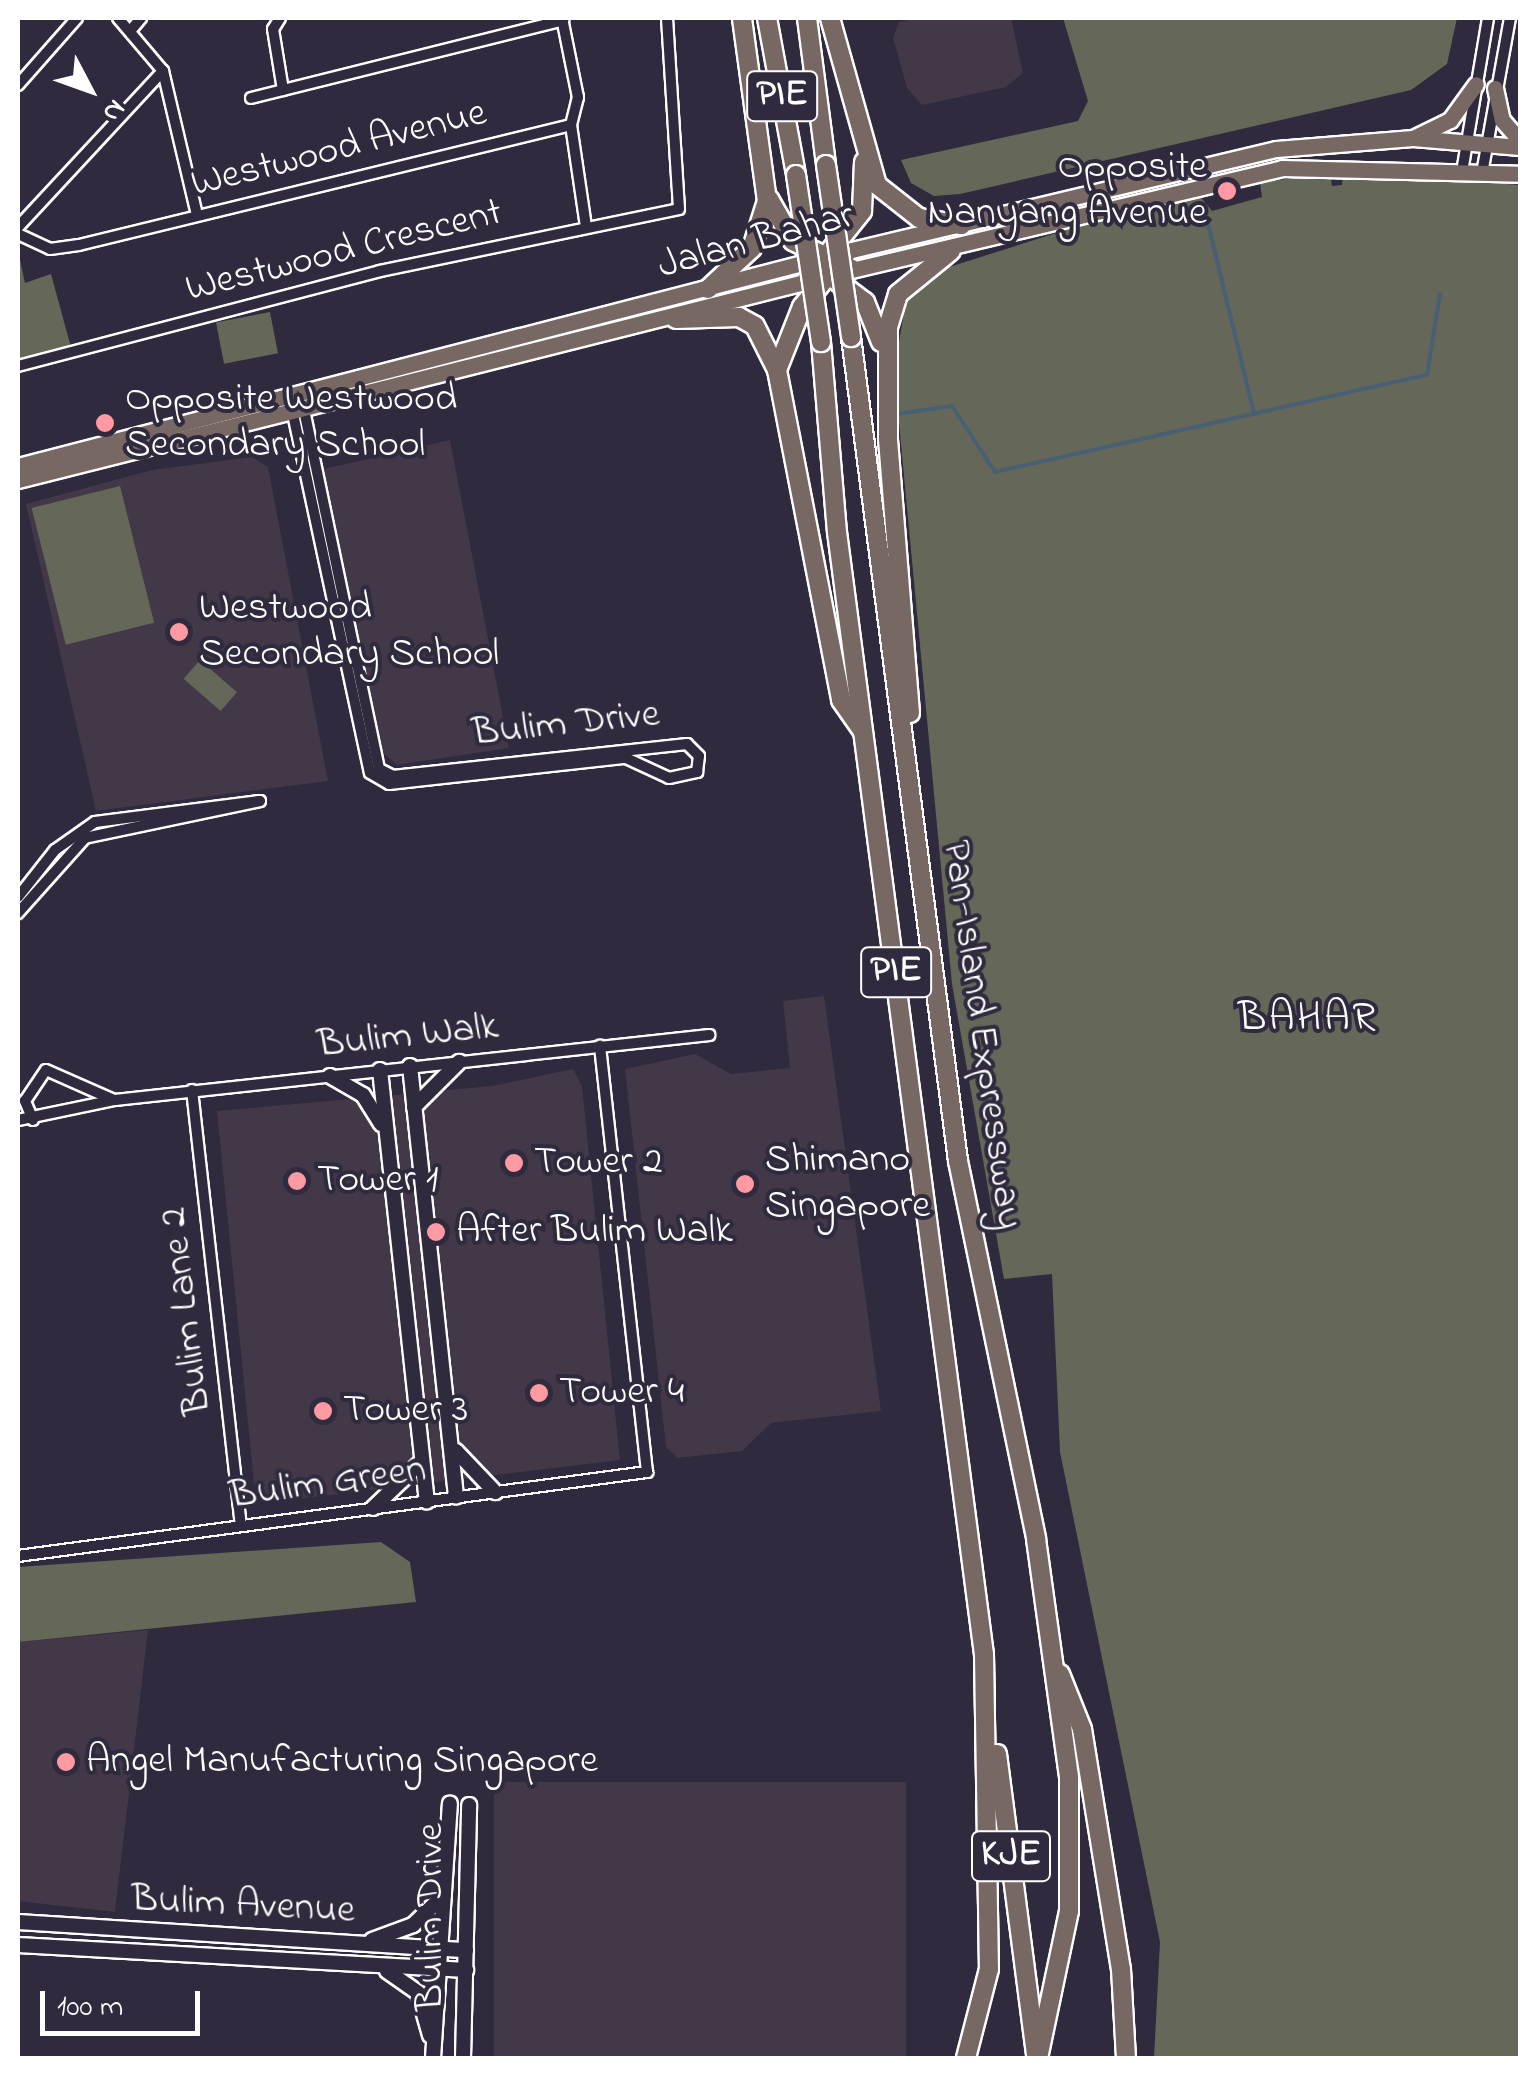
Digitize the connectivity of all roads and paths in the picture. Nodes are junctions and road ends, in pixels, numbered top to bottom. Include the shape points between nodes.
1 (77, 18) edge
2 (118, 18) edge
3 (141, 18) edge
4 (280, 18) edge
5 (562, 18) edge
6 (668, 18) edge
7 (742, 18) edge
8 (768, 18) edge
9 (806, 18) edge
10 (830, 18) edge
11 (1488, 18) edge
12 (1510, 18) edge
13 (131, 30) junction
14 (163, 72) junction
15 (1476, 84) junction
16 (18, 85) edge
17 (1495, 88) junction
18 (283, 90) junction
19 (250, 98) dead end
20 (571, 125) junction
21 (1412, 138) junction
22 (864, 142) junction
23 (1466, 142) junction
24 (1486, 144) junction
25 (1520, 144) edge
26 (1463, 166) junction
27 (1483, 168) junction
28 (1520, 174) edge
29 (766, 184) junction
30 (197, 215) junction
31 (961, 224) junction
32 (586, 226) junction
33 (18, 227) edge
34 (18, 234) edge
35 (951, 252) junction
36 (827, 266) junction
37 (708, 289) junction
38 (676, 319) junction
39 (452, 356) junction
40 (886, 362) junction
41 (18, 366) edge
42 (777, 370) junction
43 (462, 375) junction
44 (299, 412) junction
45 (18, 466) edge
46 (18, 480) edge
47 (862, 731) junction
48 (907, 769) junction
49 (18, 898) edge
50 (18, 913) edge
51 (709, 1035) dead end
52 (600, 1046) junction
53 (459, 1062) junction
54 (410, 1066) junction
55 (380, 1070) junction
56 (330, 1076) junction
57 (192, 1090) junction
58 (114, 1100) junction
59 (21, 1103) edge
60 (414, 1108) junction
61 (18, 1120) edge
62 (34, 1121) junction
63 (386, 1134) junction
64 (450, 1436) junction
65 (422, 1460) junction
66 (495, 1492) junction
67 (456, 1497) junction
68 (427, 1501) junction
69 (373, 1508) junction
70 (242, 1525) junction
71 (18, 1556) edge
72 (984, 1654) junction
73 (1057, 1670) junction
74 (450, 1804) joint
75 (469, 1805) joint
76 (444, 1895) junction
77 (18, 1922) edge
78 (18, 1944) edge
79 (356, 1944) junction
80 (443, 1950) junction
81 (466, 1950) junction
82 (376, 1967) junction
83 (442, 1968) junction
84 (466, 1970) junction
85 (432, 2058) edge
86 (463, 2058) edge
87 (966, 2058) edge
88 (1037, 2058) edge
89 (1126, 2058) edge

1 - 16 street
2 - 13 street
3 - 13 street
4 - 18 street via 273,29
5 - 18 street
5 - 20 street via 578,97
6 - 32 street, Westwood Crescent via 682,204 623,226
7 - 29 highway
8 - 47 highway, Pan-Island Expressway / PIE, bridge via 821,342
9 - 48 highway, Pan-Island Expressway / PIE, bridge
10 - 22 highway
11 - 15 street
12 - 17 street
13 - 14 street
14 - 30 street
14 - 33 street
15 - 21 main road via 1450,120
15 - 23 street
17 - 24 street
17 - 25 main road via 1502,120
18 - 19 street
20 - 30 street, Westwood Avenue
20 - 32 street
21 - 23 main road, Jalan Bahar
21 - 31 main road, Jalan Bahar via 1175,167
22 - 31 highway via 894,205
22 - 36 highway via 862,211
23 - 24 main road, Jalan Bahar
23 - 26 street
24 - 25 main road, Jalan Bahar
24 - 27 street
26 - 27 main road, Jalan Bahar
26 - 35 main road, Jalan Bahar via 1282,168
27 - 28 main road, Jalan Bahar
29 - 36 highway via 782,231
29 - 37 highway via 754,244
30 - 34 street, Westwood Avenue via 50,248
31 - 36 main road, Jalan Bahar
32 - 41 street, Westwood Crescent
35 - 36 main road, Jalan Bahar
35 - 40 highway via 898,294
36 - 37 main road, Jalan Bahar
36 - 38 main road, Jalan Bahar
36 - 40 highway via 865,302
36 - 42 highway via 794,322
37 - 39 main road, Jalan Bahar
38 - 42 highway via 739,317 755,326
38 - 43 main road, Jalan Bahar
39 - 43 main road via 447,371
39 - 45 main road, Jalan Bahar
40 - 48 highway
42 - 47 highway via 841,700
43 - 44 main road, Jalan Bahar
44 - 44 street, Bulim Drive via 379,769 394,776 687,744 700,756 697,772 668,778 626,758 389,784 370,773
44 - 46 main road, Jalan Bahar
47 - 72 highway, Pan-Island Expressway / PIE
48 - 73 highway, Pan-Island Expressway / PIE via 958,1161
49 - 50 street via 54,850 95,822 260,801 85,838
51 - 52 street, Bulim Walk
52 - 53 street, Bulim Walk
52 - 66 street, Bulim Green via 647,1472
53 - 54 street, Bulim Walk
53 - 60 street
54 - 55 street, Bulim Walk
54 - 60 street
55 - 56 street, Bulim Walk
55 - 63 street
56 - 57 street, Bulim Walk
56 - 63 street via 362,1096
57 - 58 street, Bulim Walk
57 - 70 street, Bulim Lane 2
58 - 59 street via 62,1070 32,1082
58 - 62 street, Bulim Walk
59 - 62 street
60 - 64 street
61 - 62 street, Bulim Walk
63 - 65 street
64 - 66 street via 462,1463
64 - 67 street
65 - 68 street
65 - 69 street
66 - 67 street, Bulim Green
67 - 68 street, Bulim Green
68 - 69 street, Bulim Green
69 - 70 street, Bulim Green
70 - 71 street, Bulim Green
72 - 87 highway, Pan-Island Expressway / PIE via 988,1970
72 - 88 highway, KJE
73 - 88 highway, Pan-Island Expressway / PIE via 1073,1839 1054,2001
73 - 89 highway, KJE via 1082,1729 1122,1969
74 - 75 street, Bulim Drive
74 - 76 street, Bulim Drive
75 - 81 street, Bulim Drive
76 - 79 street via 412,1925
76 - 80 street, Bulim Drive
77 - 79 street, Bulim Avenue
78 - 82 street, Bulim Avenue
79 - 80 street, Bulim Avenue
80 - 81 street, Bulim Avenue
80 - 83 street, Bulim Drive
81 - 84 street, Bulim Drive
82 - 83 street, Bulim Avenue
82 - 85 street via 418,1993
83 - 84 street, Bulim Avenue
83 - 85 street, Bulim Drive
84 - 86 street, Bulim Drive

